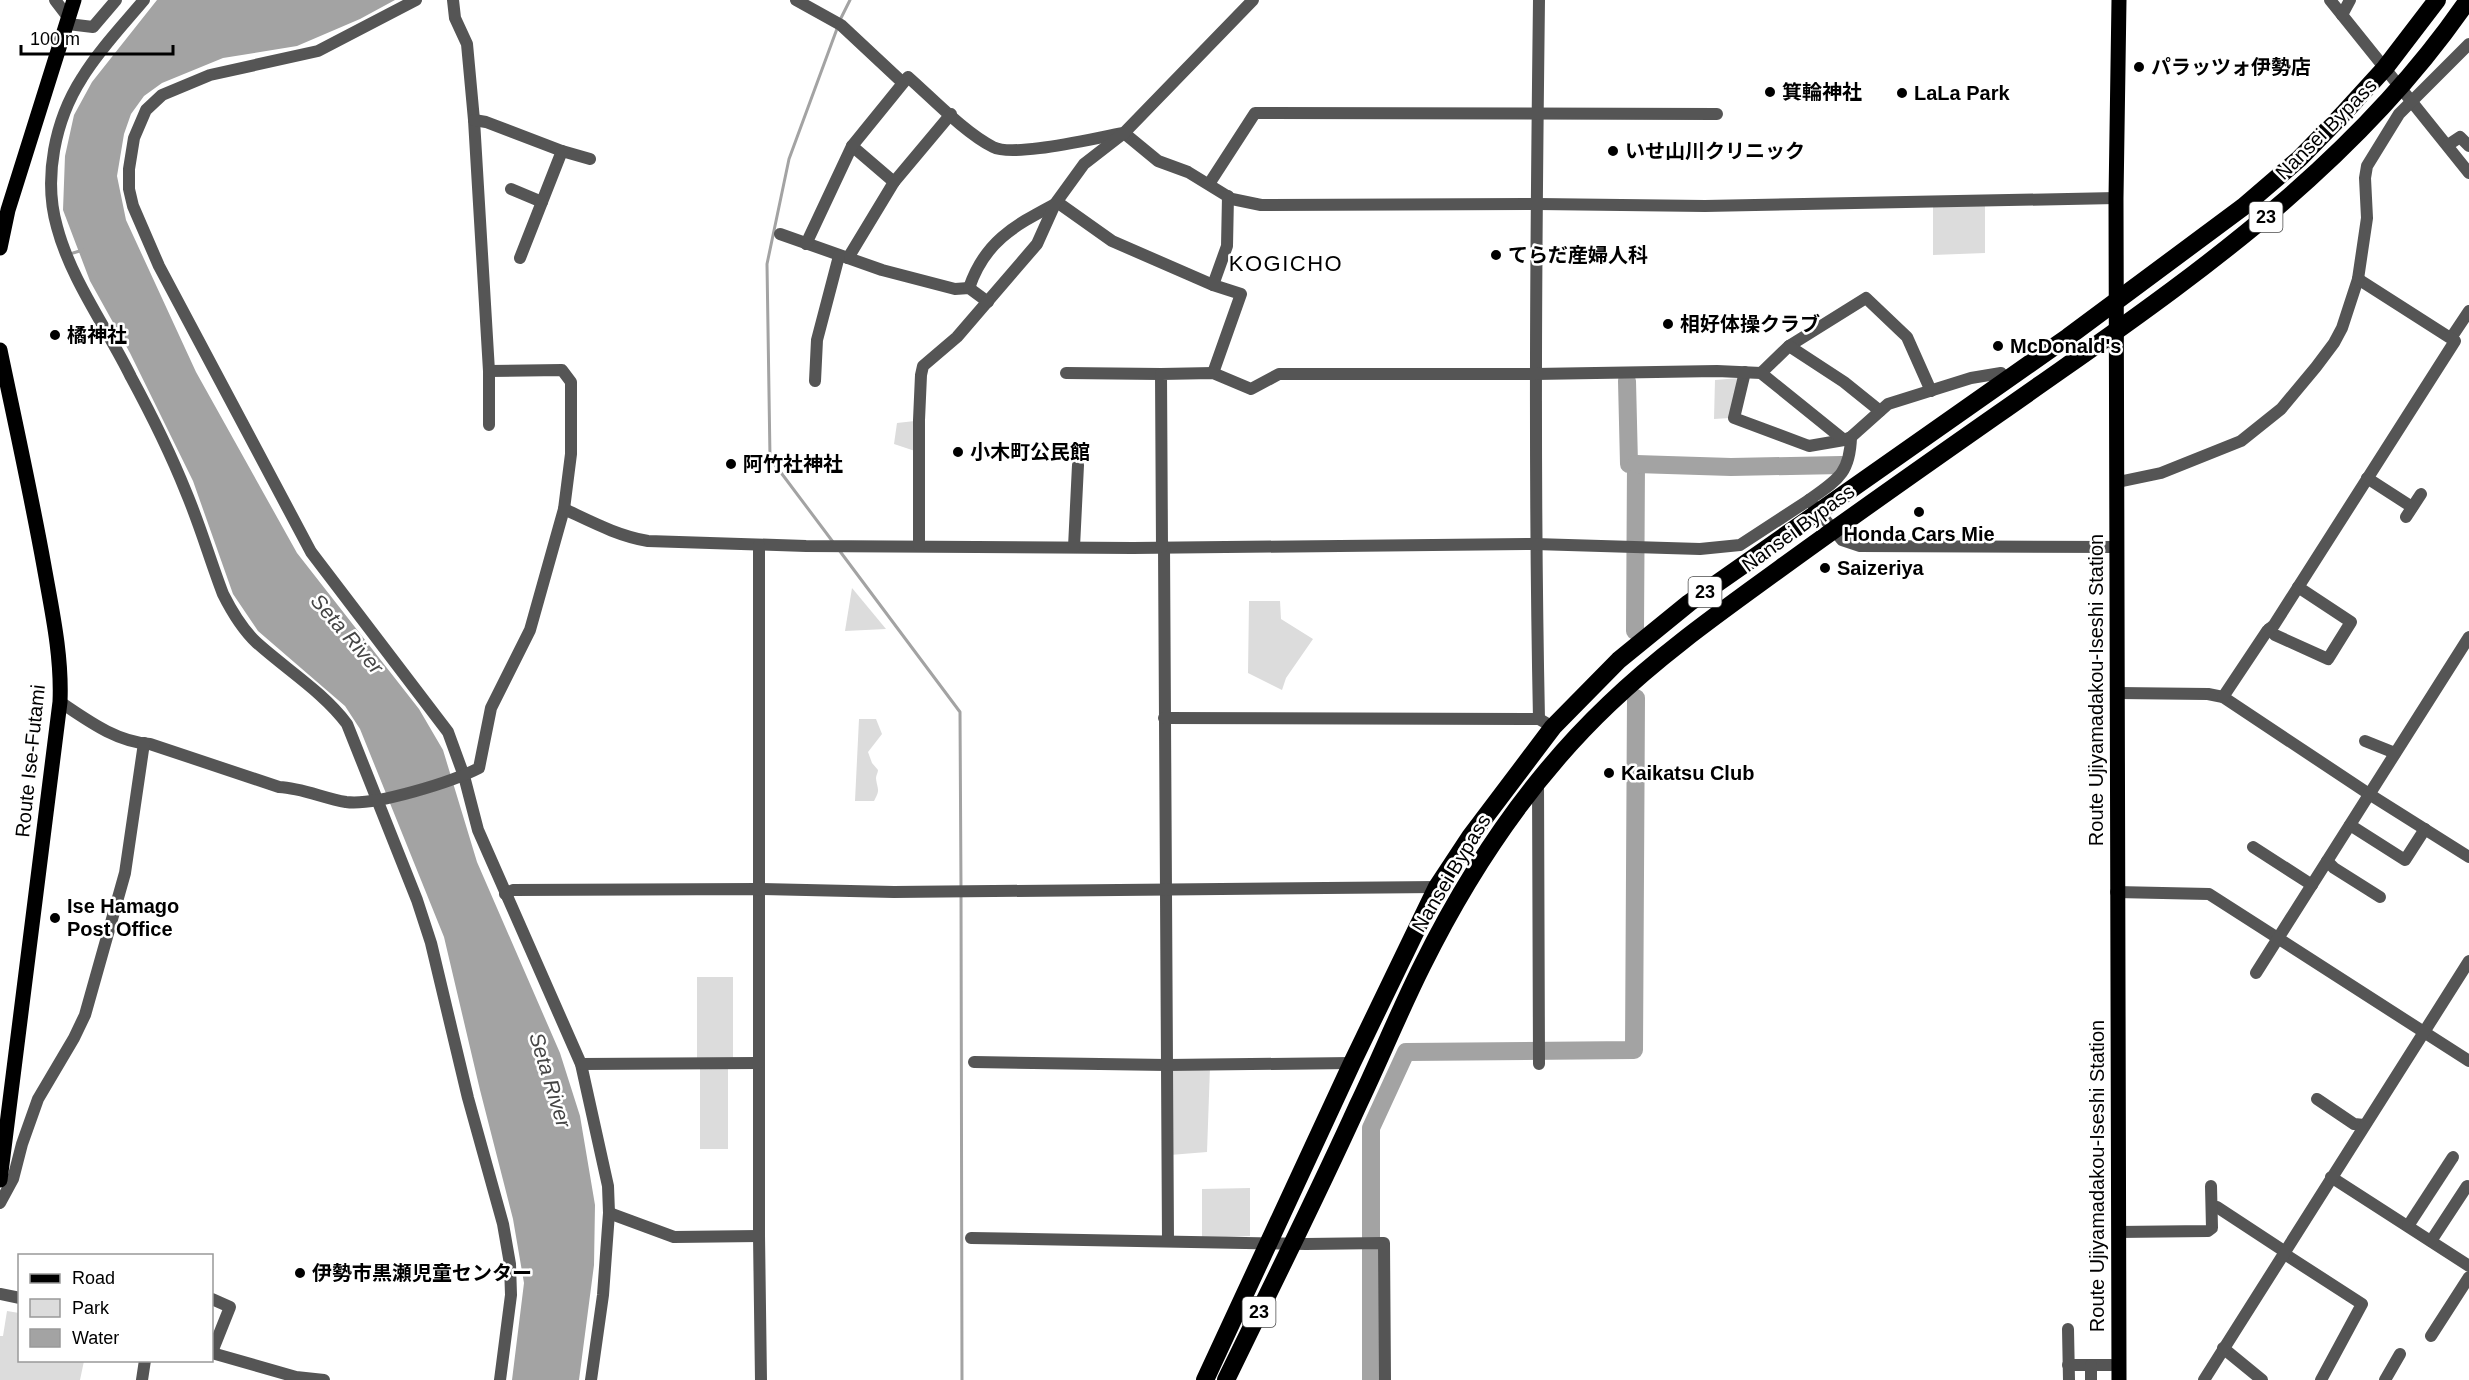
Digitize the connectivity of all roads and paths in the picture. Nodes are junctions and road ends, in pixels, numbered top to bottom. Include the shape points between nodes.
1 (56, 0) edge
2 (74, 0) edge
3 (116, 0) edge
4 (144, 0) edge
5 (416, 0) edge
6 (453, 0) edge
7 (796, 0) edge
8 (1253, 0) edge
9 (1539, 0) edge
10 (2119, 0) edge
11 (2330, 0) edge
12 (2350, 0) edge
13 (2437, 0) edge
14 (2468, 0) edge
15 (2342, 15) junction
16 (68, 21) junction
17 (2469, 44) edge
18 (2385, 68) junction
19 (902, 82) junction
20 (2400, 87) junction
21 (2413, 101) junction
22 (1538, 113) junction
23 (951, 114) junction
24 (1717, 114) dead end
25 (474, 120) junction
26 (1124, 133) junction
27 (852, 146) junction
28 (2448, 146) junction
29 (2469, 146) edge
30 (562, 152) junction
31 (590, 159) dead end
32 (2469, 172) edge
33 (894, 182) junction
34 (1209, 184) junction
35 (511, 189) dead end
36 (1228, 196) junction
37 (2116, 198) junction
38 (542, 202) junction
39 (1056, 203) junction
40 (1538, 204) junction
41 (780, 234) dead end
42 (1, 239) edge
43 (806, 244) junction
44 (843, 257) junction
45 (520, 258) dead end
46 (2358, 279) junction
47 (1213, 285) junction
48 (969, 288) junction
49 (988, 302) junction
50 (2116, 302) junction
51 (2469, 311) edge
52 (2117, 332) junction
53 (2451, 339) junction
54 (1790, 346) junction
55 (0, 350) edge
56 (489, 371) junction
57 (1745, 372) junction
58 (1066, 373) dead end
59 (1213, 373) junction
60 (1761, 373) junction
61 (2001, 373) dead end
62 (1161, 374) junction
63 (1535, 374) junction
64 (815, 381) dead end
65 (1931, 391) junction
66 (1880, 411) junction
67 (489, 425) dead end
68 (1847, 439) junction
69 (1078, 465) dead end
70 (2367, 478) junction
71 (2118, 483) junction
72 (2421, 494) dead end
73 (1814, 506) junction
74 (564, 508) junction
75 (1833, 531) junction
76 (1535, 544) junction
77 (759, 545) junction
78 (919, 546) junction
79 (1074, 547) junction
80 (1163, 547) junction
81 (2118, 547) junction
82 (2298, 587) junction
83 (2269, 629) junction
84 (2469, 637) edge
85 (2118, 693) junction
86 (2223, 697) junction
87 (60, 702) junction
88 (1164, 718) junction
89 (1546, 723) junction
90 (2364, 741) dead end
91 (144, 743) junction
92 (2395, 753) junction
93 (463, 776) junction
94 (1538, 783) junction
95 (2369, 794) junction
96 (376, 801) junction
97 (2350, 825) junction
98 (2425, 829) junction
99 (2253, 847) dead end
100 (2469, 857) edge
101 (2328, 861) junction
102 (2312, 885) junction
103 (1437, 887) junction
104 (758, 889) junction
105 (1165, 889) junction
106 (2116, 892) junction
107 (505, 894) junction
108 (2380, 897) dead end
109 (2279, 940) junction
110 (2469, 961) edge
111 (2256, 973) dead end
112 (2424, 1032) junction
113 (2469, 1061) edge
114 (974, 1062) dead end
115 (758, 1063) junction
116 (1352, 1063) junction
117 (581, 1064) junction
118 (1539, 1064) dead end
119 (1167, 1065) junction
120 (2317, 1099) dead end
121 (2364, 1125) junction
122 (2454, 1157) dead end
123 (2331, 1177) junction
124 (0, 1180) edge
125 (2211, 1186) dead end
126 (2467, 1186) dead end
127 (0, 1203) edge
128 (2212, 1207) junction
129 (609, 1213) junction
130 (2408, 1227) junction
131 (2118, 1232) junction
132 (759, 1236) junction
133 (971, 1238) dead end
134 (1168, 1240) junction
135 (2431, 1241) junction
136 (1270, 1242) junction
137 (1292, 1244) junction
138 (2284, 1252) junction
139 (2469, 1266) edge
140 (2469, 1277) edge
141 (0, 1294) edge
142 (18, 1298) edge
143 (213, 1299) edge
144 (2068, 1329) dead end
145 (2431, 1336) dead end
146 (2223, 1348) junction
147 (213, 1350) edge
148 (213, 1352) edge
149 (2400, 1354) dead end
150 (145, 1362) edge
151 (2068, 1365) junction
152 (2091, 1365) junction
153 (2111, 1365) dead end
154 (142, 1380) edge
155 (324, 1380) edge
156 (500, 1380) edge
157 (591, 1380) edge
158 (761, 1380) edge
159 (1205, 1380) edge
160 (1226, 1380) edge
161 (1385, 1380) edge
162 (2069, 1380) edge
163 (2091, 1380) edge
164 (2119, 1380) edge
165 (2204, 1380) edge
166 (2262, 1380) edge
167 (2321, 1380) edge
168 (2385, 1380) edge

1 - 16 street
2 - 16 main road
3 - 16 street via 93,27
4 - 96 street via 82,77 63,118 52,168 56,225 83,288 177,469 232,613 256,642 340,715 355,741
5 - 93 street via 318,51 210,75 162,96 146,110 139,123 130,154 129,189 159,266 311,552 448,732
6 - 25 street via 455,18 467,44
7 - 19 street via 839,23
8 - 26 street
9 - 22 street
10 - 37 main road, Route Ujiyamadakou-Iseshi Station
11 - 15 street
12 - 15 street
13 - 18 highway, Nansei Bypass / 23
14 - 20 highway, Nansei Bypass / 23
15 - 18 street
16 - 42 main road
17 - 21 street
18 - 20 street
18 - 50 highway, Nansei Bypass / 23 via 2299,159 2244,207
19 - 23 street via 908,77
19 - 27 street
20 - 21 street
20 - 52 highway, Nansei Bypass / 23 via 2306,183
21 - 28 street
21 - 46 street via 2399,114 2367,166 2367,218
22 - 24 street
22 - 34 street via 1255,113
22 - 40 street
23 - 26 street via 995,148 1016,151
23 - 33 street
25 - 30 street
25 - 56 street
26 - 34 street via 1158,161
26 - 39 street via 1084,164
27 - 33 street
27 - 43 street
28 - 29 street via 2460,137
28 - 32 street
30 - 31 street
30 - 38 street
33 - 44 street
34 - 36 street
35 - 38 street
36 - 40 street via 1261,206
36 - 47 street via 1227,246
37 - 40 street via 1705,206
37 - 50 main road, Route Ujiyamadakou-Iseshi Station
38 - 45 street
39 - 47 street via 1112,241
39 - 48 street via 1013,226 993,245
39 - 49 street via 1037,244
40 - 63 street
41 - 43 street
43 - 44 street
44 - 48 street via 956,289
44 - 64 street via 817,340
46 - 53 street
46 - 71 street via 2334,343 2265,424 2241,441 2204,457
47 - 59 street via 1240,294
48 - 49 street
49 - 78 street via 957,337 923,366
50 - 52 main road, Route Ujiyamadakou-Iseshi Station
50 - 73 highway, Nansei Bypass / 23
51 - 53 street
52 - 71 main road, Route Ujiyamadakou-Iseshi Station
52 - 75 highway, Nansei Bypass / 23
53 - 70 street via 2455,341
54 - 60 street
54 - 65 street via 1866,298 1907,337
54 - 66 street
55 - 87 main road, Route Ise-Futami via 58,646
56 - 67 street
56 - 74 street via 562,370 567,374 571,382 571,454
57 - 60 street
57 - 63 street
57 - 68 street via 1734,418 1809,446
58 - 62 street
59 - 62 street
59 - 63 street via 1251,389 1280,374
60 - 68 street
61 - 65 street
62 - 80 street
63 - 76 street
65 - 66 street via 1888,404
66 - 68 street
68 - 73 street via 1850,457 1840,477
69 - 79 street
70 - 72 street via 2409,512
70 - 82 street
71 - 81 main road, Route Ujiyamadakou-Iseshi Station
73 - 75 street
73 - 76 street via 1740,545 1700,549
73 - 89 highway, Nansei Bypass / 23 via 1649,635
74 - 77 street via 630,538 648,542
74 - 93 street via 530,630 491,708 479,768
75 - 81 street via 1842,540 1860,546
75 - 94 highway, Nansei Bypass / 23 via 1656,662 1579,733
76 - 80 street
76 - 89 street
77 - 78 street
77 - 104 street
78 - 79 street
79 - 80 street
80 - 88 street
81 - 85 main road, Route Ujiyamadakou-Iseshi Station
82 - 83 street
82 - 83 street via 2351,622 2328,658
83 - 86 street
84 - 92 street
85 - 86 street
85 - 106 main road, Route Ujiyamadakou-Iseshi Station
86 - 95 street
87 - 91 street via 110,732
87 - 124 main road, Route Ise-Futami
88 - 89 street
88 - 105 street
89 - 103 highway, Nansei Bypass / 23
90 - 92 street
91 - 96 street via 279,787 345,802
91 - 127 street via 125,873 85,1015 38,1099 13,1179
92 - 95 street
93 - 96 street
93 - 107 street via 478,830
94 - 118 street
94 - 137 highway, Nansei Bypass / 23 via 1466,885 1422,966
95 - 97 street
95 - 98 street
96 - 156 street via 431,943 503,1224 511,1295
97 - 98 street via 2405,860
97 - 101 street
98 - 100 street
99 - 102 street
101 - 102 street
101 - 108 street
102 - 109 street
103 - 105 street
103 - 116 highway, Nansei Bypass / 23
104 - 105 street
104 - 107 street via 513,890
104 - 115 street
105 - 119 street
106 - 109 street via 2209,894
106 - 131 main road, Route Ujiyamadakou-Iseshi Station
107 - 117 street
109 - 111 street
109 - 112 street
110 - 112 street
112 - 113 street
112 - 121 street
114 - 119 street
115 - 117 street
115 - 132 street
116 - 119 street
116 - 136 highway, Nansei Bypass / 23
117 - 129 street via 608,1186
119 - 134 street
120 - 121 street via 2354,1124
121 - 123 street
122 - 130 street
123 - 130 street
123 - 138 street
125 - 128 street
126 - 135 street
128 - 131 street via 2212,1228 2208,1231
128 - 138 street
129 - 132 street via 674,1237
129 - 157 street
130 - 135 street
131 - 164 main road, Route Ujiyamadakou-Iseshi Station
132 - 158 street
133 - 134 street
134 - 136 street
135 - 139 street
136 - 137 street
136 - 159 highway, Nansei Bypass / 23
137 - 160 highway, Nansei Bypass / 23
137 - 161 street via 1384,1243
138 - 146 street
138 - 167 street via 2362,1304
140 - 145 street
141 - 142 street
143 - 147 street via 230,1307
144 - 151 street
146 - 165 street
146 - 166 street
148 - 155 street via 296,1377
149 - 168 street
150 - 154 street
151 - 152 street
151 - 162 street
152 - 153 street
152 - 163 street

